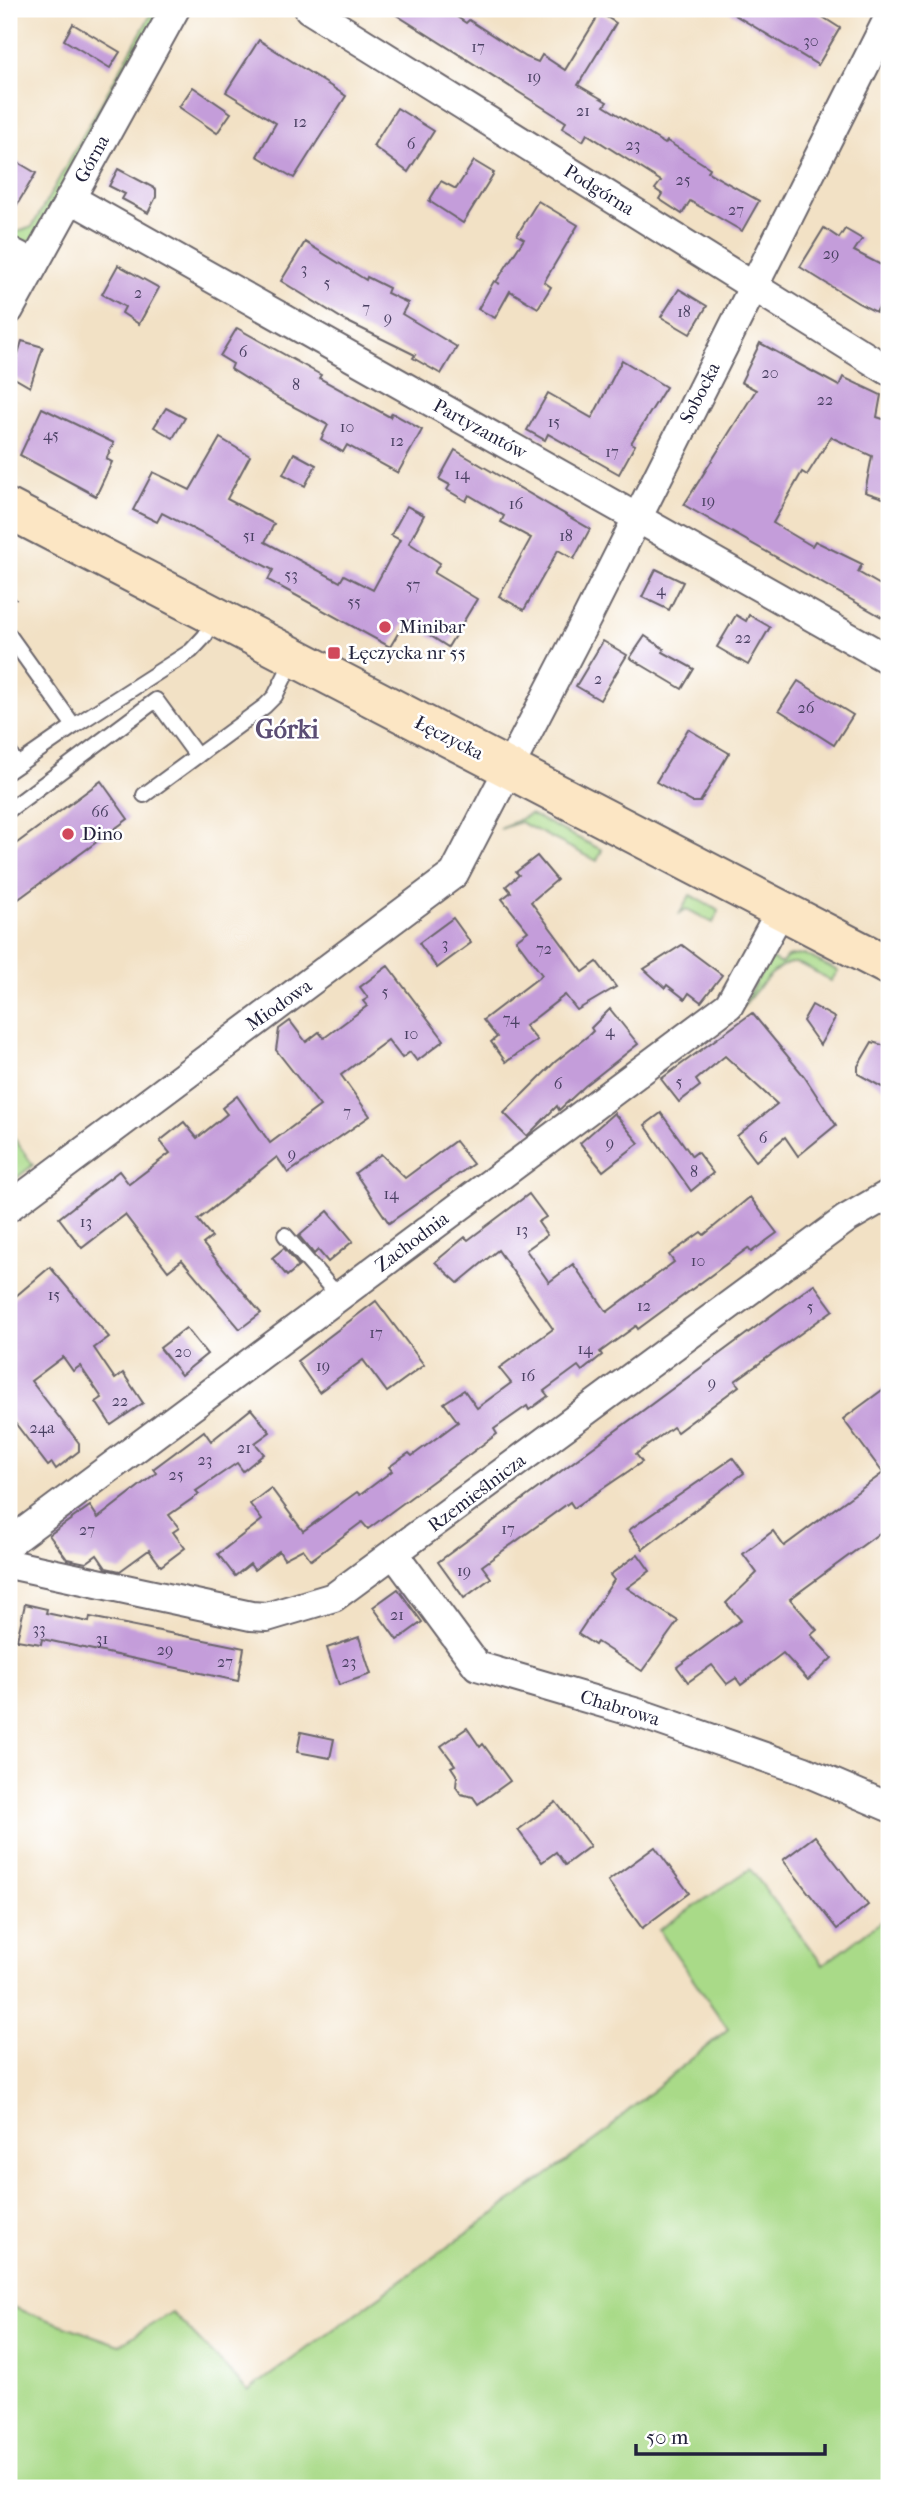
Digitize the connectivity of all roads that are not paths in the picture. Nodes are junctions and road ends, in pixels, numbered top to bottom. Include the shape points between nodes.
1 (175, 9) edge
2 (309, 9) edge
3 (883, 17) edge
4 (70, 198) junction
5 (9, 251) edge
6 (34, 264) junction
7 (754, 287) junction
8 (9, 310) edge
9 (889, 371) edge
10 (9, 509) edge
11 (637, 518) junction
12 (216, 616) junction
13 (9, 635) edge
14 (295, 657) junction
15 (889, 660) edge
16 (74, 726) junction
17 (9, 752) edge
18 (197, 756) junction
19 (13, 768) edge
20 (509, 769) junction
21 (144, 795) dead end
22 (9, 810) edge
23 (781, 911) junction
24 (889, 967) edge
25 (889, 1194) edge
26 (9, 1207) edge
27 (285, 1235) dead end
28 (339, 1297) junction
29 (9, 1543) edge
30 (395, 1555) junction
31 (9, 1564) edge
32 (889, 1807) edge

1 - 4 street, Górna
2 - 7 street, Podgórna
3 - 7 street, Sobocka
4 - 6 street, Górna
4 - 11 street, Partyzantów
5 - 6 street
6 - 8 street, Górna
7 - 9 street, Podgórna
7 - 11 street, Sobocka
10 - 12 main road, Łęczycka
11 - 15 street, Partyzantów
11 - 20 street, Sobocka
12 - 14 main road, Łęczycka
12 - 16 lane via 191,651
13 - 16 lane
14 - 18 lane via 275,695
14 - 20 main road, Łęczycka
16 - 19 lane
17 - 19 lane
18 - 21 lane
18 - 22 lane via 156,701
20 - 23 main road, Łęczycka
20 - 26 street, Miodowa via 454,874
23 - 24 main road, Łęczycka
23 - 28 street, Zachodnia via 729,1005
25 - 30 street, Rzemieślnicza via 846,1219
27 - 28 lane
28 - 29 street, Zachodnia
30 - 31 street, Rzemieślnicza via 334,1597 267,1617
30 - 32 street, Chabrowa via 477,1666 641,1714 803,1770

